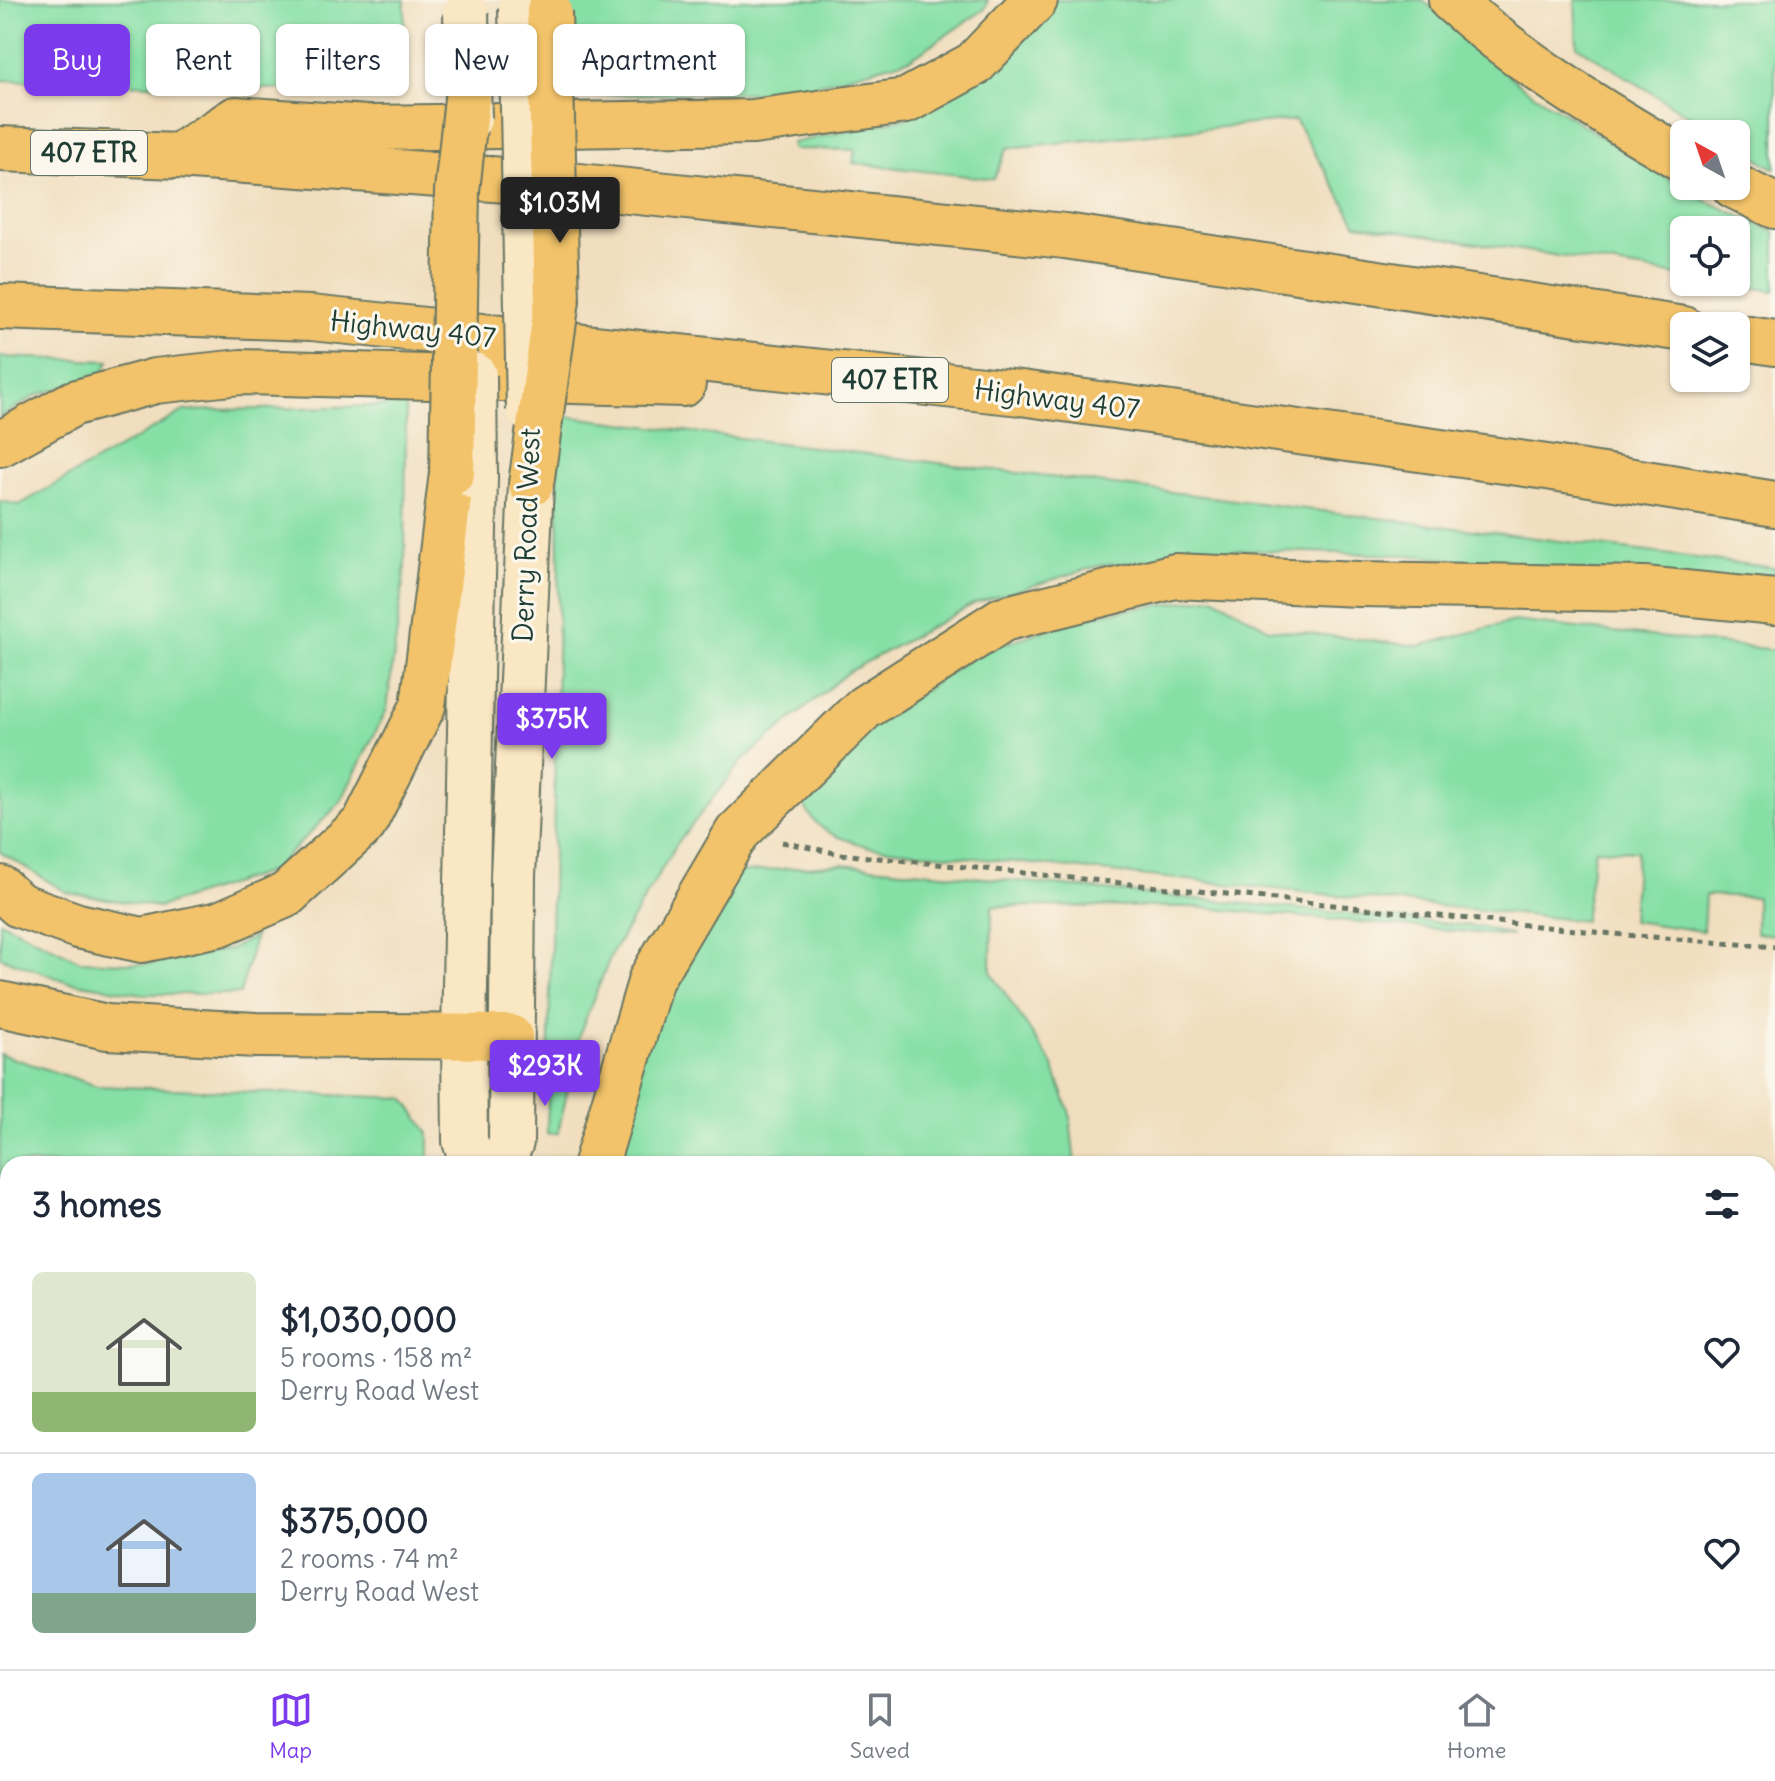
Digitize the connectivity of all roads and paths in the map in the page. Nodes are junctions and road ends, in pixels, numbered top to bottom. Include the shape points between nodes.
1 (1035, 0) edge
2 (1451, 0) edge
3 (534, 5) edge
4 (467, 96) edge
5 (0, 149) edge
6 (1670, 152) edge
7 (178, 156) junction
8 (1750, 194) edge
9 (1775, 206) edge
10 (0, 307) edge
11 (1670, 327) edge
12 (1750, 339) edge
13 (1775, 343) edge
14 (1021, 393) junction
15 (0, 444) edge
16 (464, 475) junction
17 (531, 484) joint
18 (1775, 504) edge
19 (1775, 602) edge
20 (737, 833) junction
21 (0, 888) edge
22 (1775, 947) edge
23 (0, 1004) edge
24 (464, 1037) junction
25 (510, 1037) junction
26 (470, 1156) edge
27 (505, 1156) edge
28 (598, 1156) edge

1 - 7 highway via 974,64 906,101 753,122 368,128 236,119
2 - 6 highway via 1591,106
3 - 17 highway, bridge via 557,300
4 - 16 highway, bridge via 457,191
5 - 7 highway, 407 ETR
7 - 11 highway, 407 ETR via 560,184 1065,236
8 - 9 highway
10 - 14 highway, Highway 407 / 407 ETR via 311,318
12 - 13 highway
14 - 15 highway via 241,372 155,381 74,403
14 - 18 highway, Highway 407 / 407 ETR
16 - 21 highway via 423,706 364,824 286,895 219,924 142,940 78,926 19,905
16 - 24 main road, Derry Road West
17 - 25 main road, Derry Road West
19 - 20 highway via 1644,589 1175,576 1003,619 864,708
20 - 22 path via 840,854
20 - 28 highway via 651,979
23 - 24 highway via 107,1027
24 - 25 highway
24 - 26 main road, Derry Road West via 465,1141
25 - 27 main road, Derry Road West via 511,1142

